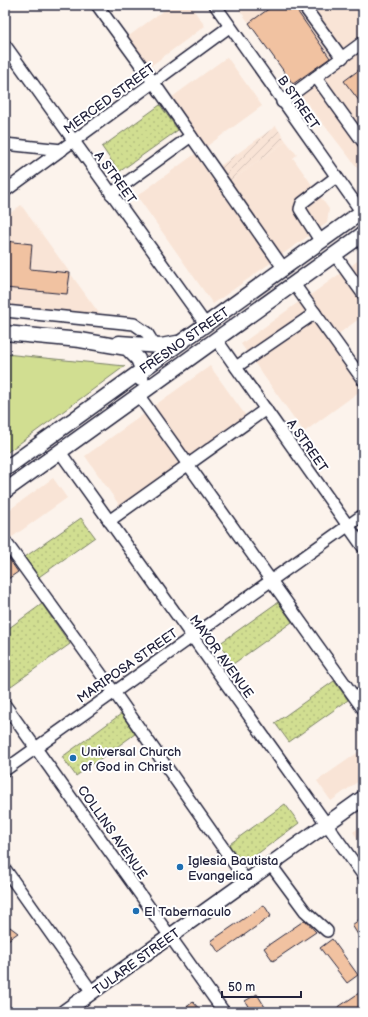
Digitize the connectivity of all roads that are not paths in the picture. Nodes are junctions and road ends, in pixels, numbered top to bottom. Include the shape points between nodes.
1 (97, 5) edge
2 (215, 5) edge
3 (304, 5) edge
4 (229, 27) junction
5 (363, 42) edge
6 (5, 45) edge
7 (342, 58) junction
8 (316, 77) junction
9 (154, 83) junction
10 (282, 102) junction
11 (191, 136) junction
12 (73, 142) junction
13 (363, 142) edge
14 (5, 144) edge
15 (62, 150) junction
16 (336, 177) junction
17 (5, 191) edge
18 (111, 194) junction
19 (363, 213) edge
20 (363, 234) edge
21 (321, 242) junction
22 (335, 255) junction
23 (284, 269) junction
24 (294, 284) junction
25 (363, 294) edge
26 (5, 311) edge
27 (315, 313) junction
28 (206, 325) junction
29 (5, 333) edge
30 (216, 339) junction
31 (80, 340) junction
32 (182, 342) junction
33 (155, 346) junction
34 (236, 367) junction
35 (142, 369) junction
36 (363, 380) edge
37 (139, 396) junction
38 (266, 409) junction
39 (100, 422) junction
40 (60, 452) junction
41 (188, 464) junction
42 (5, 469) edge
43 (6, 489) edge
44 (363, 514) edge
45 (109, 521) junction
46 (348, 526) junction
47 (5, 541) edge
48 (363, 547) edge
49 (272, 580) junction
50 (191, 637) junction
51 (114, 692) junction
52 (5, 705) edge
53 (363, 709) edge
54 (36, 748) junction
55 (5, 770) edge
56 (363, 798) edge
57 (326, 824) junction
58 (271, 865) junction
59 (5, 869) edge
60 (363, 875) edge
61 (247, 882) junction
62 (327, 931) dead end
63 (170, 936) junction
64 (92, 992) junction
65 (64, 1012) edge
66 (224, 1012) edge

1 - 9 street
2 - 4 street, B STREET
3 - 7 street
4 - 9 street, MERCED STREET
4 - 10 street, B STREET
5 - 7 street
6 - 12 street, A STREET
7 - 8 street
8 - 10 street
8 - 13 street
9 - 11 street
9 - 12 street, MERCED STREET
10 - 16 street, B STREET
11 - 18 street
11 - 23 street
12 - 15 street, MERCED STREET
12 - 18 street, A STREET
14 - 15 street
15 - 17 street, MERCED STREET
16 - 19 street, B STREET
16 - 21 street via 302,203 300,209
18 - 28 street, A STREET
19 - 21 main road, FRESNO STREET
20 - 22 main road, FRESNO STREET
21 - 23 main road, FRESNO STREET
22 - 24 main road, FRESNO STREET
22 - 25 street
23 - 28 main road, FRESNO STREET
24 - 27 street
24 - 30 main road, FRESNO STREET
26 - 33 street via 134,324 147,333
27 - 34 street
27 - 36 street
28 - 32 main road, FRESNO STREET
29 - 31 main road
30 - 34 street, A STREET
30 - 37 main road, FRESNO STREET
31 - 33 main road
31 - 35 main road via 127,348 138,359
32 - 33 main road
32 - 35 main road, FRESNO STREET
34 - 38 street, A STREET
35 - 39 main road via 142,377 138,384
35 - 42 main road, FRESNO STREET
37 - 39 main road, FRESNO STREET
37 - 41 street
38 - 41 street
38 - 46 street, A STREET
39 - 40 main road, FRESNO STREET
40 - 43 main road, FRESNO STREET
40 - 45 street, MAYOR AVENUE
41 - 45 street
41 - 49 street
44 - 46 street, MARIPOSA STREET
45 - 50 street, MAYOR AVENUE
46 - 48 street, A STREET
46 - 49 street, MARIPOSA STREET
47 - 51 street
49 - 50 street, MARIPOSA STREET
49 - 53 street
50 - 51 street, MARIPOSA STREET
50 - 57 street, MAYOR AVENUE
51 - 54 street, MARIPOSA STREET
51 - 61 street
52 - 54 street, COLLINS AVENUE
54 - 55 street, MARIPOSA STREET
54 - 63 street, COLLINS AVENUE
56 - 57 main road, TULARE STREET
57 - 58 main road, TULARE STREET
57 - 60 street, MAYOR AVENUE
58 - 61 main road, TULARE STREET
58 - 62 street via 305,911
59 - 64 street
61 - 63 main road, TULARE STREET
63 - 64 main road, TULARE STREET
63 - 66 street, COLLINS AVENUE
64 - 65 main road, TULARE STREET

